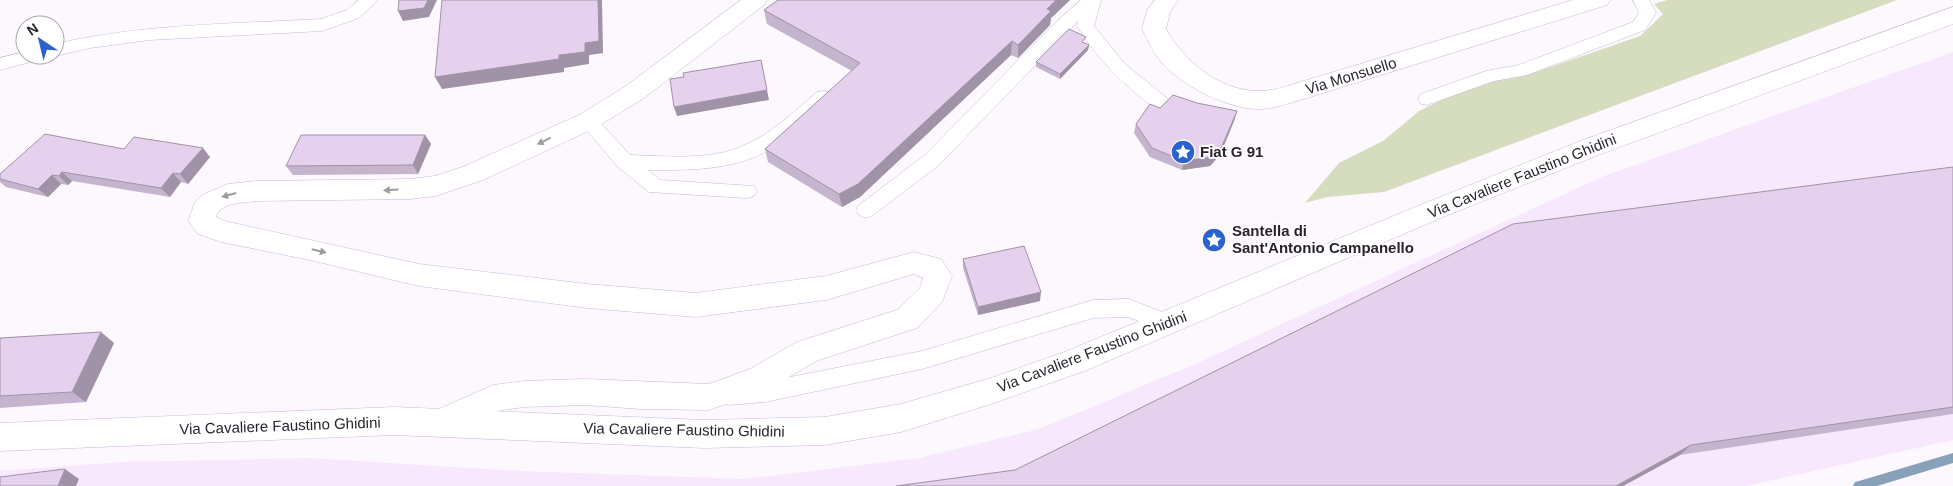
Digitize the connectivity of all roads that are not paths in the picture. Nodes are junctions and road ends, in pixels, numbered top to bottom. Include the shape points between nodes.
1 (370, 0) edge
2 (756, 0) edge
3 (1092, 0) edge
4 (1167, 0) edge
5 (1599, 0) edge
6 (1641, 0) edge
7 (1953, 15) edge
8 (65, 48) edge
9 (15, 60) edge
10 (0, 64) edge
11 (823, 97) edge
12 (1426, 99) dead end
13 (1161, 103) dead end
14 (588, 121) junction
15 (625, 162) junction
16 (748, 192) dead end
17 (866, 210) dead end
18 (1168, 323) junction
19 (709, 397) junction
20 (441, 423) junction
21 (0, 436) edge

1 - 8 lane via 353,14 322,26 149,34
2 - 14 main road via 635,92
3 - 13 lane via 1085,26 1096,45 1137,87
3 - 17 lane via 1061,27 932,160
4 - 5 main road, Via Monsuello via 1159,10 1154,29 1166,51 1188,72 1210,84 1237,97 1258,100 1298,92
6 - 12 lane via 1648,13 1639,26 1521,71 1492,75
7 - 18 main road, Via Cavaliere Faustino Ghidini via 1592,147
9 - 10 lane
11 - 15 lane via 779,134 740,155 660,163
14 - 15 lane
14 -> 19 main road via 474,174 436,186 228,194 204,209 202,221 221,231 419,275 587,296 696,305 826,288 914,263 930,267 938,276 932,294 907,319 807,351 761,378
15 - 16 lane via 656,187
18 - 19 lane via 1130,308 1093,309 922,360 765,392
18 - 20 main road, Via Cavaliere Faustino Ghidini via 991,391 901,418 825,431 704,434
19 - 20 main road via 585,392 524,394 493,398
20 - 21 main road, Via Cavaliere Faustino Ghidini via 394,421

